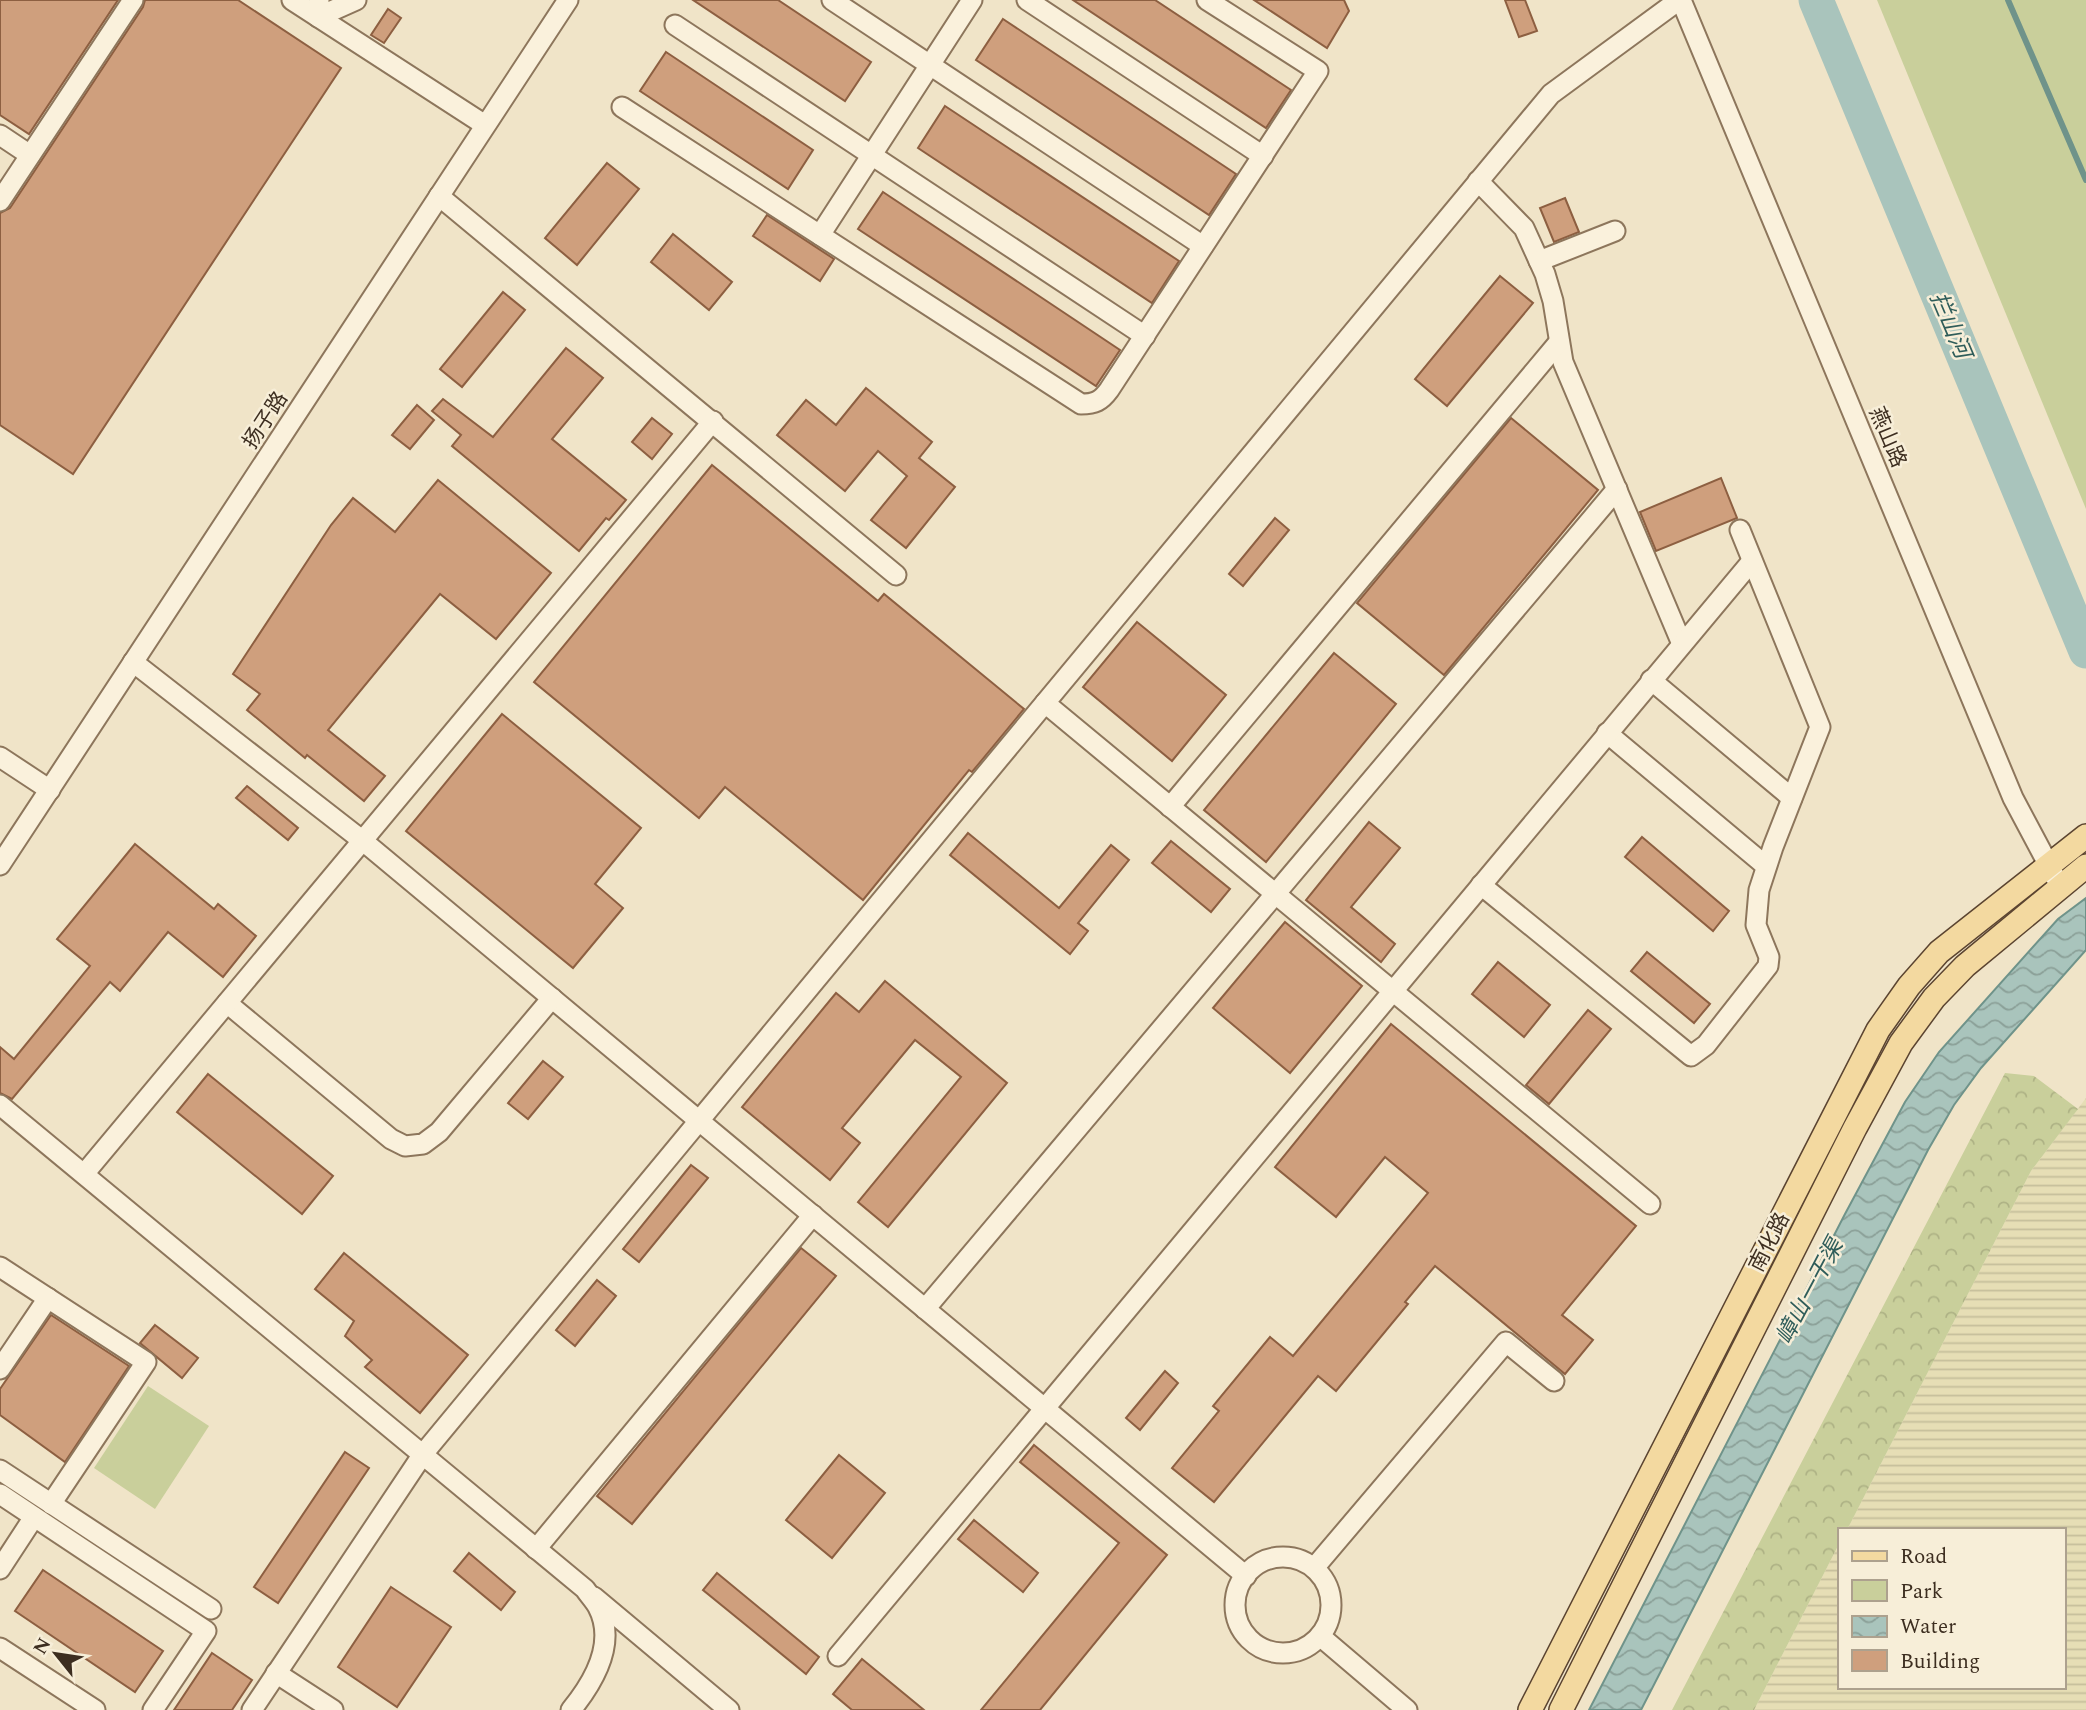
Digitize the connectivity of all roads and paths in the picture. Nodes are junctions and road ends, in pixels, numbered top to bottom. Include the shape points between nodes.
1 (133, 0) edge
2 (292, 0) edge
3 (356, 0) edge
4 (568, 0) edge
5 (832, 0) edge
6 (972, 0) edge
7 (1027, 0) edge
8 (1207, 0) edge
9 (1680, 0) edge
10 (318, 9) edge
11 (675, 25) dead end
12 (930, 65) junction
13 (622, 107) dead end
14 (485, 125) junction
15 (0, 135) edge
16 (30, 155) junction
17 (872, 155) junction
18 (1263, 156) junction
19 (1478, 181) junction
20 (439, 196) junction
21 (0, 201) edge
22 (1615, 231) dead end
23 (820, 235) junction
24 (1203, 246) junction
25 (1539, 261) junction
26 (1145, 336) junction
27 (1559, 342) junction
28 (713, 421) junction
29 (1617, 489) junction
30 (1740, 530) dead end
31 (1752, 561) junction
32 (896, 575) dead end
33 (1682, 644) junction
34 (134, 662) junction
35 (1651, 680) junction
36 (1045, 703) junction
37 (1607, 733) junction
38 (0, 757) edge
39 (50, 790) junction
40 (1792, 798) junction
41 (1170, 807) junction
42 (2086, 836) edge
43 (363, 841) junction
44 (2049, 865) junction
45 (0, 866) edge
46 (1766, 866) junction
47 (2086, 866) edge
48 (1481, 885) junction
49 (2061, 887) junction
50 (1275, 894) junction
51 (1392, 991) junction
52 (552, 998) junction
53 (227, 1003) junction
54 (0, 1105) edge
55 (699, 1121) junction
56 (84, 1174) junction
57 (1650, 1204) dead end
58 (813, 1215) junction
59 (0, 1267) edge
60 (48, 1298) junction
61 (925, 1309) junction
62 (0, 1369) edge
63 (1554, 1381) dead end
64 (1044, 1408) junction
65 (422, 1454) junction
66 (0, 1470) edge
67 (0, 1494) edge
68 (51, 1504) junction
69 (34, 1517) junction
70 (536, 1549) junction
71 (1314, 1568) junction
72 (0, 1569) edge
73 (1246, 1576) junction
74 (585, 1589) junction
75 (211, 1609) dead end
76 (1320, 1636) junction
77 (0, 1648) edge
78 (838, 1656) dead end
79 (276, 1673) junction
80 (95, 1710) edge
81 (153, 1710) edge
82 (252, 1710) edge
83 (333, 1710) edge
84 (571, 1710) edge
85 (729, 1710) edge
86 (1407, 1710) edge
87 (1530, 1710) edge
88 (1561, 1710) edge

1 - 16 street
2 - 10 street
3 - 10 street
4 - 14 street, 扬子路
5 - 12 street
6 - 12 street
7 - 18 street
8 - 18 street via 1318,71
9 - 19 street via 1550,94
9 - 44 street, 燕山路 via 2013,798
10 - 14 street
11 - 17 street
12 - 17 street
12 - 24 street
13 - 23 street
14 - 20 street, 扬子路
15 - 16 street
16 - 21 street
17 - 23 street
17 - 26 street
18 - 24 street
19 - 25 street via 1524,228
19 - 36 street
20 - 28 street
20 - 34 street, 扬子路
22 - 25 street
23 - 26 street via 1081,404 1102,398
24 - 26 street
25 - 27 street via 1553,301
27 - 29 street via 1563,362
27 - 41 street
28 - 32 street
28 - 43 street
29 - 33 street
29 - 50 street
30 - 31 street
31 - 33 street
31 - 40 street via 1820,727
33 - 35 street
34 - 39 street, 扬子路
34 - 43 street
35 - 37 street
35 - 40 street
36 - 41 street
36 - 55 street
37 - 46 street
37 - 48 street
38 - 39 street
39 - 45 street, 扬子路
40 - 46 street
41 - 50 street
42 - 44 main road, 南化路
43 - 52 street
43 - 53 street
44 - 49 street, 燕山路
44 - 87 main road, 南化路 via 1940,952 1878,1030
46 - 48 street via 1756,925 1768,966 1706,1045 1690,1056
47 - 49 main road, 南化路
48 - 51 street
49 - 88 main road, 南化路 via 1965,966 1934,998 1901,1044
50 - 51 street
50 - 61 street
51 - 57 street
51 - 64 street
52 - 53 street via 446,1126 423,1144 405,1146
52 - 55 street
53 - 56 street
54 - 56 street
55 - 58 street
55 - 65 street
56 - 65 street
58 - 61 street
58 - 70 street
59 - 60 street
60 - 62 street
60 - 68 street via 146,1362
61 - 64 street
63 - 71 street via 1506,1342
64 - 73 street
64 - 78 street
65 - 70 street
65 - 79 street
66 - 68 street
67 - 69 street
68 - 75 street
69 - 72 street
69 - 81 street via 206,1631
70 - 74 street
71 - 73 street via 1301,1560 1270,1559
71 - 76 street via 1330,1593 1328,1623
73 - 76 street via 1235,1607 1247,1637 1275,1653 1292,1653
74 - 84 street via 599,1609 604,1646 590,1687
74 - 85 street
76 - 86 street
77 - 80 street
79 - 82 street
79 - 83 street

